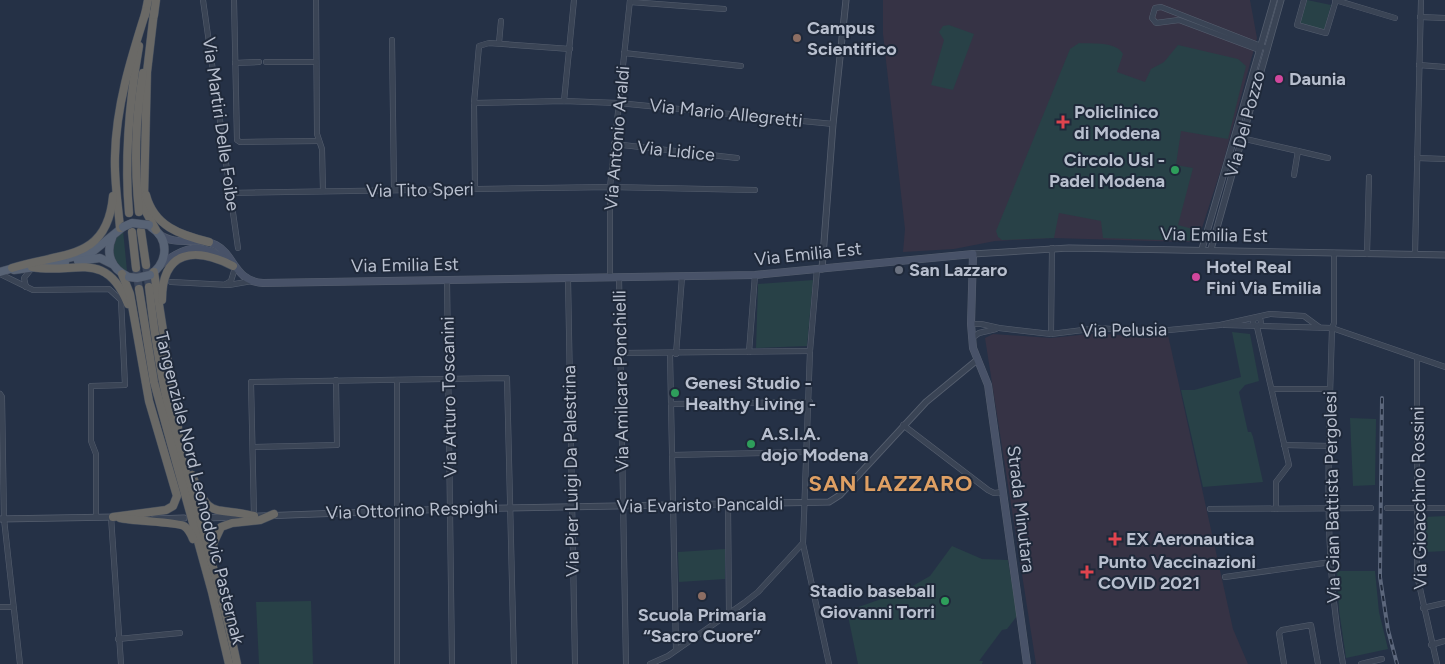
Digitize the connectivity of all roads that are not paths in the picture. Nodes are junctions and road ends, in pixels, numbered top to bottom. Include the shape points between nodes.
1 (148, 0) edge
2 (156, 0) edge
3 (203, 0) edge
4 (234, 0) edge
5 (316, 0) edge
6 (574, 0) edge
7 (846, 0) edge
8 (1274, 0) edge
9 (1281, 0) edge
10 (1304, 0) edge
11 (1335, 0) edge
12 (1421, 0) edge
13 (630, 1) edge
14 (724, 9) dead end
15 (150, 11) junction
16 (1420, 17) junction
17 (1395, 18) dead end
18 (1445, 18) edge
19 (501, 21) dead end
20 (392, 40) dead end
21 (499, 43) junction
22 (570, 49) junction
23 (1262, 49) junction
24 (624, 53) junction
25 (259, 62) dead end
26 (266, 62) dead end
27 (316, 62) junction
28 (235, 63) junction
29 (1419, 65) junction
30 (741, 66) dead end
31 (1445, 67) edge
32 (564, 101) junction
33 (474, 102) junction
34 (618, 103) junction
35 (833, 124) junction
36 (1238, 138) junction
37 (319, 141) junction
38 (614, 144) junction
39 (1298, 151) junction
40 (738, 158) dead end
41 (1328, 158) dead end
42 (1417, 158) junction
43 (1445, 159) edge
44 (1294, 175) dead end
45 (115, 177) junction
46 (1369, 177) dead end
47 (144, 185) junction
48 (1220, 186) junction
49 (610, 187) junction
50 (1227, 189) junction
51 (394, 190) junction
52 (475, 190) junction
53 (755, 190) dead end
54 (323, 191) junction
55 (230, 193) junction
56 (139, 212) dead end
57 (129, 213) dead end
58 (122, 228) junction
59 (141, 231) dead end
60 (132, 232) dead end
61 (158, 232) junction
62 (113, 237) junction
63 (209, 242) junction
64 (238, 248) dead end
65 (1052, 248) junction
66 (1202, 249) junction
67 (1211, 249) junction
68 (973, 254) junction
69 (1334, 254) junction
70 (1368, 254) junction
71 (1415, 254) junction
72 (1445, 255) edge
73 (112, 264) junction
74 (146, 265) tunnel mouth
75 (160, 265) junction
76 (32, 267) junction
77 (234, 267) junction
78 (12, 268) junction
79 (136, 268) tunnel mouth
80 (819, 269) junction
81 (0, 273) edge
82 (152, 274) junction
83 (755, 274) junction
84 (125, 275) junction
85 (682, 276) junction
86 (610, 277) junction
87 (619, 277) junction
88 (568, 278) junction
89 (447, 280) junction
90 (252, 281) junction
91 (171, 282) dead end
92 (224, 285) junction
93 (26, 287) junction
94 (149, 287) tunnel mouth
95 (139, 289) tunnel mouth
96 (133, 318) junction
97 (1257, 318) junction
98 (971, 324) junction
99 (1220, 325) junction
100 (1258, 326) junction
101 (1319, 327) junction
102 (999, 328) junction
103 (1332, 328) junction
104 (1051, 334) junction
105 (972, 338) junction
106 (810, 351) junction
107 (749, 352) junction
108 (621, 353) junction
109 (673, 354) junction
110 (1417, 359) junction
111 (977, 360) junction
112 (169, 366) junction
113 (1445, 367) edge
114 (145, 380) junction
115 (336, 380) junction
116 (397, 380) junction
117 (449, 380) junction
118 (1273, 389) junction
119 (1330, 389) junction
120 (0, 394) edge
121 (810, 402) junction
122 (671, 404) junction
123 (903, 425) junction
124 (1284, 445) junction
125 (1330, 446) junction
126 (253, 447) junction
127 (180, 448) junction
128 (172, 452) junction
129 (807, 452) junction
130 (672, 454) junction
131 (1003, 492) junction
132 (805, 503) junction
133 (728, 504) junction
134 (672, 505) junction
135 (571, 506) junction
136 (623, 506) junction
137 (512, 507) junction
138 (1330, 507) junction
139 (1371, 508) dead end
140 (1387, 508) dead end
141 (1416, 508) junction
142 (1445, 508) edge
143 (451, 509) junction
144 (1210, 509) dead end
145 (1276, 509) junction
146 (396, 510) junction
147 (274, 514) junction
148 (254, 516) junction
149 (96, 517) junction
150 (112, 517) junction
151 (184, 518) dead end
152 (206, 518) dead end
153 (2, 519) edge
154 (803, 543) junction
155 (1331, 562) junction
156 (1225, 577) dead end
157 (212, 592) junction
158 (224, 601) junction
159 (1445, 603) edge
160 (13, 606) junction
161 (0, 607) edge
162 (1423, 608) junction
163 (730, 613) junction
164 (180, 633) dead end
165 (118, 639) junction
166 (1445, 641) edge
167 (1431, 645) junction
168 (676, 650) junction
169 (1382, 659) dead end
170 (20, 664) edge
171 (121, 664) edge
172 (229, 664) edge
173 (237, 664) edge
174 (397, 664) edge
175 (452, 664) edge
176 (514, 664) edge
177 (574, 664) edge
178 (626, 664) edge
179 (650, 664) edge
180 (828, 664) edge
181 (1027, 664) edge
182 (1284, 664) edge
183 (1318, 664) edge
184 (1344, 664) edge
185 (1361, 664) edge
186 (1437, 664) edge

1 - 15 highway
2 - 15 highway
3 - 55 street, Via Martiri Delle Foibe
4 - 28 street
5 - 27 street
6 - 22 street
7 - 35 street
8 - 23 street, Via Del Pozzo
9 - 23 street, Via Del Pozzo
10 - 11 street via 1296,25 1326,33
11 - 17 street
12 - 16 street
13 - 14 street
13 - 24 street, Via Antonio Araldi
15 - 45 highway via 122,96 116,135
15 - 47 highway
15 - 56 highway via 136,130 135,175
15 - 57 highway via 129,108 126,175
16 - 18 street
16 - 29 street
19 - 21 street
20 - 51 street
21 - 22 street
21 - 33 street via 479,46
22 - 32 street
23 - 23 street via 1161,6 1152,12 1156,23 1178,20
23 - 36 street, Via Del Pozzo
24 - 30 street
24 - 34 street, Via Antonio Araldi
25 - 28 street
26 - 27 street
27 - 37 street
28 - 37 street via 237,140
29 - 31 street
29 - 42 street
32 - 33 street, Via Mario Allegretti
32 - 34 street, Via Mario Allegretti
33 - 52 street
34 - 35 street, Via Mario Allegretti
34 - 38 street, Via Antonio Araldi
35 - 80 street
36 - 39 street
36 - 48 street, Via Del Pozzo
36 - 50 street, Via Del Pozzo
37 - 54 street
38 - 40 street, Via Lidice
38 - 49 street, Via Antonio Araldi
39 - 41 street
39 - 44 street
42 - 43 street
42 - 71 street
45 - 58 highway
45 - 78 highway via 110,220 95,242 79,251
46 - 70 street
47 - 61 highway via 145,210
47 - 63 highway via 150,206 162,222 178,233
48 - 50 street, Via Del Pozzo
48 - 66 street, Via Del Pozzo
49 - 52 street, Via Tito Speri
49 - 53 street, Via Tito Speri
49 - 86 street, Via Antonio Araldi
50 - 67 street, Via Del Pozzo
51 - 52 street, Via Tito Speri
51 - 54 street, Via Tito Speri
54 - 55 street, Via Tito Speri
55 - 64 street, Via Martiri Delle Foibe
58 - 61 main road, bridge via 139,223
58 - 62 main road
59 - 74 highway
60 - 79 highway
61 - 63 main road via 174,242
61 - 75 main road via 165,248
62 - 73 main road via 109,249
62 - 78 main road via 82,256
63 - 77 main road via 222,250
65 - 66 street, Via Emilia Est
65 - 68 street, Via Emilia Est
65 - 104 street
66 - 67 street, Via Emilia Est
67 - 69 street, Via Emilia Est
68 - 80 main road, Via Emilia Est
68 - 98 main road, Strada Minutara
69 - 70 street, Via Emilia Est
69 - 103 street, Via Gian Battista Pergolesi
70 - 71 street, Via Emilia Est
71 - 72 street, Via Emilia Est
73 - 76 main road via 100,258
73 - 84 main road
75 - 77 main road via 182,250 197,248 213,251
75 - 82 main road
76 - 81 main road
76 - 93 street via 24,278
76 - 96 highway via 47,270 81,266 99,270 119,286
77 - 90 main road
77 - 92 street via 231,281
77 - 112 highway via 198,253 178,260 167,272 162,301
78 - 81 main road
80 - 83 main road, Via Emilia Est
80 - 106 street
81 - 93 street
82 - 84 main road, bridge via 137,278
82 - 112 highway
83 - 85 main road, Via Emilia Est
83 - 107 street
84 - 96 highway
85 - 87 main road, Via Emilia Est
85 - 109 street
86 - 87 main road, Via Emilia Est
86 - 88 main road, Via Emilia Est
87 - 108 street, Via Amilcare Ponchielli
88 - 89 main road, Via Emilia Est
88 - 135 street, Via Pier Luigi Da Palestrina
89 - 90 main road, Via Emilia Est
89 - 117 street, Via Arturo Toscanini
90 - 92 street, Via Emilia Est
91 - 92 street, Via Emilia Est
93 - 149 street via 33,290 104,288 119,297 123,308 125,384 91,386
94 - 127 highway, Tangenziale Nord Leonodovic Pasternak via 163,380
95 - 128 highway, Tangenziale Nord Leonodovic Pasternak via 154,382
96 - 114 highway
97 - 99 street, Via Pelusia
97 - 100 street via 1262,322
97 - 101 street, Via Pelusia via 1270,314 1304,316
98 - 102 street, Via Pelusia
98 - 105 main road, Strada Minutara
99 - 100 street, Via Pelusia
99 - 104 street, Via Pelusia via 1149,332 1099,328
100 - 101 street, Via Pelusia
100 - 118 street
101 - 103 street, Via Pelusia
102 - 104 street, Via Pelusia
102 - 105 street, Via Pelusia
103 - 110 street, Via Pelusia
103 - 119 street, Via Gian Battista Pergolesi
105 - 111 main road, Strada Minutara
106 - 107 street
106 - 121 street
107 - 109 street
108 - 109 street
108 - 136 street, Via Amilcare Ponchielli
109 - 122 street
110 - 113 street, Via Pelusia
110 - 141 street, Via Gioacchino Rossini
111 - 123 street
111 - 131 main road, Strada Minutara via 988,385
112 - 127 highway
114 - 128 highway
114 - 150 highway via 177,496 173,506 166,510
115 - 116 street
115 - 126 street via 337,445
115 - 126 street via 251,382
116 - 117 street
116 - 146 street
117 - 137 street via 507,378
117 - 143 street, Via Arturo Toscanini
118 - 119 street
118 - 124 street
119 - 125 street, Via Gian Battista Pergolesi
120 - 153 street
121 - 122 street
121 - 129 street
122 - 130 street
123 - 131 street via 988,490
123 - 132 street, Via Evaristo Pancaldi via 840,495 828,502
124 - 125 street
124 - 145 street via 1289,465 1276,482
125 - 138 street, Via Gian Battista Pergolesi
126 - 148 street
127 - 148 highway via 200,497 207,506
127 - 158 highway, Tangenziale Nord Leonodovic Pasternak
128 - 157 highway, Tangenziale Nord Leonodovic Pasternak
129 - 130 street
129 - 132 street
130 - 134 street
131 - 181 main road, Strada Minutara
132 - 133 street, Via Evaristo Pancaldi
132 - 154 street
133 - 134 street, Via Evaristo Pancaldi
133 - 163 street
134 - 136 street, Via Evaristo Pancaldi
134 - 168 street
135 - 136 street, Via Evaristo Pancaldi
135 - 137 street, Via Ottorino Respighi
135 - 177 street, Via Pier Luigi Da Palestrina
136 - 178 street, Via Amilcare Ponchielli
137 - 143 street, Via Ottorino Respighi
137 - 176 street
138 - 139 street
138 - 145 street
138 - 155 street, Via Gian Battista Pergolesi
140 - 141 street
141 - 142 street
141 - 162 street, Via Gioacchino Rossini via 1417,575
143 - 146 street, Via Ottorino Respighi
143 - 175 street, Via Arturo Toscanini
144 - 145 street
146 - 147 street, Via Ottorino Respighi
146 - 174 street
147 - 148 street, Via Ottorino Respighi
147 - 158 highway via 260,520 224,525 216,532 213,544
148 - 152 street, Via Ottorino Respighi
149 - 150 street
149 - 153 street
150 - 151 street
150 - 157 highway via 147,523 175,522 184,526 190,533
150 - 165 street
153 - 160 street
154 - 163 street via 758,592
154 - 180 street
155 - 156 street
155 - 184 street, Via Gian Battista Pergolesi via 1334,617
157 - 172 highway, Tangenziale Nord Leonodovic Pasternak
158 - 173 highway, Tangenziale Nord Leonodovic Pasternak
159 - 162 street
160 - 161 street
160 - 170 street
162 - 167 street, Via Gioacchino Rossini
163 - 168 street
164 - 165 street
165 - 171 street
166 - 167 street
167 - 186 street, Via Gioacchino Rossini
168 - 179 street
169 - 185 street
182 - 183 street via 1279,633 1311,625

